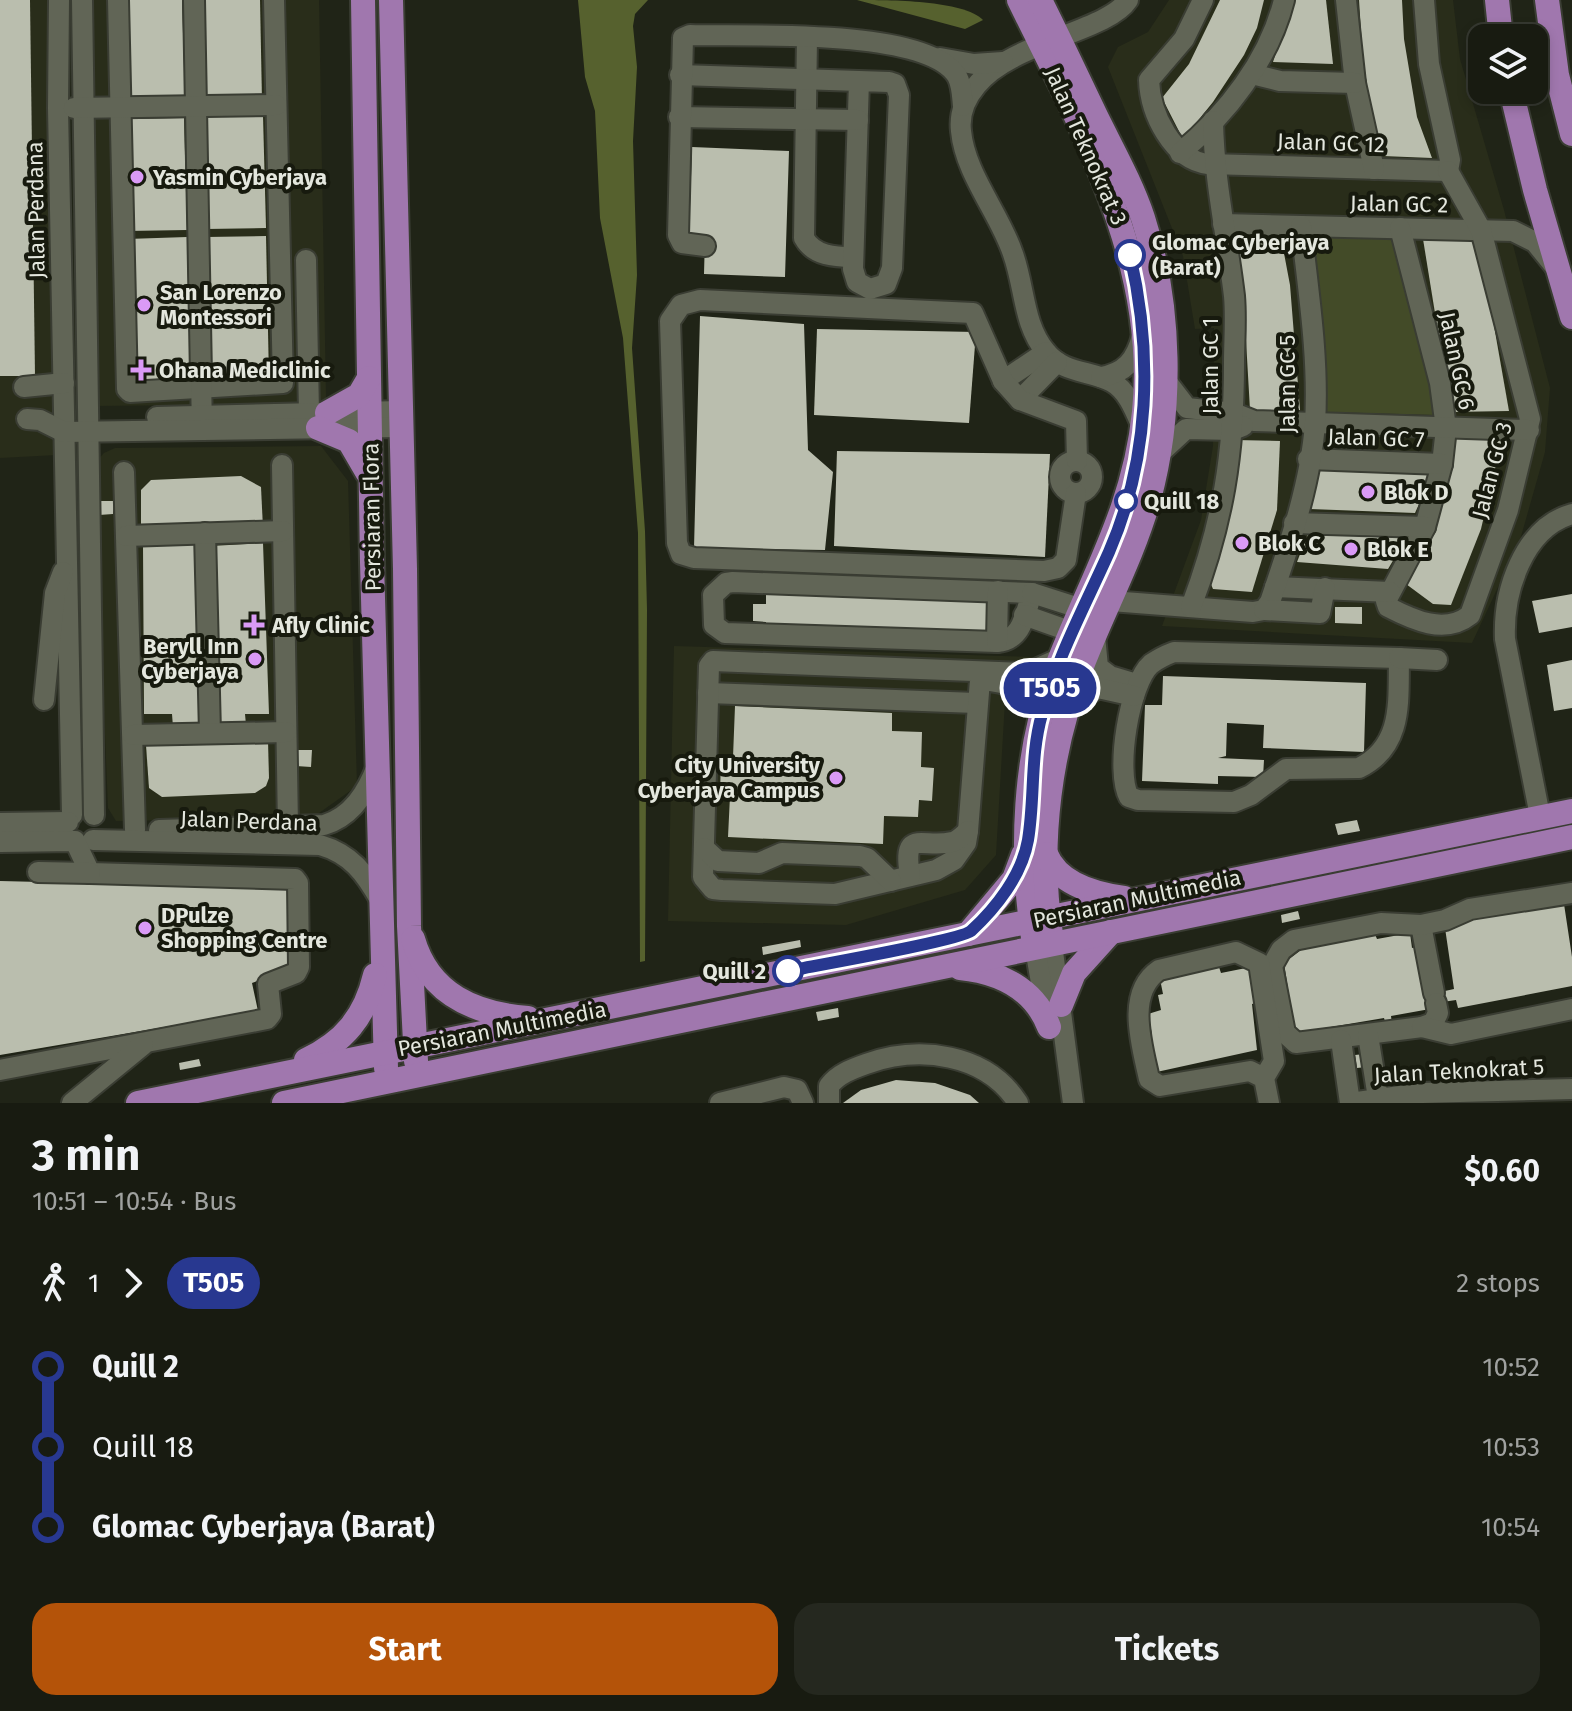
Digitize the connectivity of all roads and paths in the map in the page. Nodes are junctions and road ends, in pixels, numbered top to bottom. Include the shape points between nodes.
1 (59, 0) edge
2 (82, 0) edge
3 (118, 0) edge
4 (194, 0) edge
5 (274, 0) edge
6 (363, 0) edge
7 (391, 0) edge
8 (1019, 0) edge
9 (1040, 0) edge
10 (1203, 0) edge
11 (1284, 0) edge
12 (1346, 0) edge
13 (1424, 0) edge
14 (1497, 0) edge
15 (1547, 0) edge
16 (1130, 2) edge
17 (1500, 24) edge
18 (807, 38) junction
19 (1049, 40) junction
20 (916, 53) junction
21 (1005, 61) junction
22 (1252, 74) junction
23 (680, 75) junction
24 (806, 79) junction
25 (859, 81) junction
26 (1355, 83) junction
27 (1514, 104) edge
28 (276, 105) junction
29 (963, 106) junction
30 (84, 107) junction
31 (196, 107) junction
32 (58, 108) junction
33 (118, 108) junction
34 (679, 117) junction
35 (805, 119) junction
36 (858, 120) junction
37 (1213, 121) junction
38 (1572, 134) edge
39 (1180, 153) junction
40 (1213, 164) junction
41 (1374, 169) junction
42 (1448, 171) junction
43 (1535, 190) junction
44 (1223, 224) junction
45 (1301, 226) junction
46 (1400, 228) junction
47 (1516, 229) junction
48 (1481, 230) junction
49 (705, 246) dead end
50 (853, 257) junction
51 (306, 260) dead end
52 (1557, 269) junction
53 (1572, 317) edge
54 (1143, 333) junction
55 (1052, 357) junction
56 (1101, 377) junction
57 (369, 378) junction
58 (1164, 378) junction
59 (1003, 381) junction
60 (64, 383) junction
61 (24, 387) dead end
62 (201, 389) junction
63 (1020, 400) junction
64 (318, 418) junction
65 (27, 419) dead end
66 (401, 419) junction
67 (370, 420) junction
68 (1234, 422) junction
69 (202, 423) junction
70 (1315, 423) junction
71 (64, 425) junction
72 (87, 425) junction
73 (1142, 427) junction
74 (1446, 428) junction
75 (1529, 430) junction
76 (1159, 454) junction
77 (1308, 459) junction
78 (1442, 464) junction
79 (282, 465) dead end
80 (124, 472) dead end
81 (371, 486) junction
82 (1572, 514) edge
83 (1294, 523) junction
84 (1425, 527) junction
85 (283, 531) junction
86 (205, 533) junction
87 (126, 536) junction
88 (90, 544) junction
89 (68, 555) junction
90 (1275, 587) junction
91 (1325, 588) junction
92 (998, 591) junction
93 (1390, 592) junction
94 (1032, 593) junction
95 (1111, 601) junction
96 (1191, 607) junction
97 (1082, 609) junction
98 (1264, 610) junction
99 (1024, 615) junction
100 (92, 627) junction
101 (69, 628) junction
102 (1084, 634) junction
103 (997, 642) junction
104 (1061, 658) junction
105 (1399, 658) junction
106 (1437, 660) dead end
107 (70, 675) junction
108 (93, 675) junction
109 (981, 675) junction
110 (1136, 690) junction
111 (708, 693) junction
112 (44, 700) dead end
113 (976, 703) junction
114 (1066, 715) junction
115 (1041, 717) junction
116 (286, 732) junction
117 (210, 733) junction
118 (133, 735) junction
119 (377, 764) junction
120 (1572, 801) edge
121 (1539, 811) junction
122 (1572, 811) edge
123 (0, 823) edge
124 (83, 827) junction
125 (288, 827) junction
126 (1477, 829) junction
127 (135, 830) junction
128 (968, 831) junction
129 (1572, 837) edge
130 (0, 842) edge
131 (258, 844) junction
132 (704, 848) junction
133 (1037, 848) junction
134 (1572, 848) edge
135 (1438, 863) junction
136 (38, 872) dead end
137 (90, 873) junction
138 (233, 879) junction
139 (900, 879) junction
140 (1572, 893) edge
141 (1138, 899) junction
142 (380, 900) junction
143 (1039, 919) junction
144 (1427, 924) junction
145 (409, 926) junction
146 (1111, 932) junction
147 (968, 934) junction
148 (380, 942) junction
149 (1044, 946) junction
150 (945, 966) junction
151 (1439, 996) junction
152 (1061, 1005) junction
153 (1572, 1009) edge
154 (554, 1020) junction
155 (1049, 1027) junction
156 (1422, 1027) junction
157 (1451, 1034) junction
158 (1368, 1035) junction
159 (159, 1039) junction
160 (1341, 1040) junction
161 (415, 1048) junction
162 (99, 1050) junction
163 (385, 1052) junction
164 (0, 1070) edge
165 (112, 1071) junction
166 (1068, 1077) junction
167 (416, 1078) junction
168 (1264, 1078) junction
169 (255, 1079) junction
170 (387, 1082) junction
171 (1572, 1089) edge
172 (1478, 1096) edge
173 (1378, 1098) junction
174 (72, 1103) edge
175 (138, 1103) edge
176 (284, 1103) edge
177 (720, 1103) edge
178 (803, 1103) edge
179 (829, 1103) edge
180 (1018, 1103) edge
181 (1073, 1103) edge
182 (1269, 1103) edge
183 (1350, 1103) edge

1 - 32 street, Jalan Perdana
2 - 30 street
3 - 33 street
4 - 31 street
5 - 28 street
6 - 57 main road, Persiaran Flora
7 - 66 main road, Persiaran Flora
8 - 19 main road, Jalan Teknokrat 3
9 - 19 main road, Jalan Teknokrat 3
10 - 39 street via 1184,39 1149,80 1168,137
11 - 22 street via 1277,29
12 - 26 street
13 - 42 street
14 - 17 main road
15 - 38 main road
16 - 19 street
18 - 20 street via 869,39
18 - 23 street via 690,35 680,45
18 - 24 street
19 - 21 street
19 - 54 main road, Jalan Teknokrat 3 via 1121,224
19 - 58 main road, Jalan Teknokrat 3 via 1129,182 1144,221 1162,312
20 - 21 street via 974,64
20 - 29 street via 957,77
21 - 29 street via 978,83
22 - 26 street via 1280,81
22 - 37 street
23 - 24 street
23 - 34 street
24 - 25 street
24 - 35 street
25 - 36 street
25 - 50 street via 889,82 898,89 890,280 864,288 854,276
26 - 41 street
27 - 43 main road
28 - 31 street
28 - 62 street via 283,383
29 - 55 street via 964,147 1013,253 1031,327
30 - 32 street
30 - 33 street
30 - 72 street
31 - 33 street
31 - 62 street
32 - 60 street, Jalan Perdana
33 - 62 street via 127,389
34 - 35 street
34 - 49 street via 679,240
35 - 36 street
35 - 50 street via 804,238 824,254
36 - 50 street
37 - 39 street
37 - 40 street, Jalan GC 1
39 - 40 street, Jalan GC 12
40 - 41 street, Jalan GC 12
40 - 44 street, Jalan GC 1
41 - 42 street, Jalan GC 12
42 - 48 street, Jalan GC 3
43 - 47 street via 1527,222
43 - 52 main road
44 - 45 street, Jalan GC 2
44 - 68 street, Jalan GC 1 via 1234,300
45 - 46 street, Jalan GC 2
45 - 70 street, Jalan GC 5
46 - 48 street, Jalan GC 2
46 - 74 street, Jalan GC 6 via 1440,383
47 - 48 street, Jalan GC 2
47 - 52 street
48 - 75 street, Jalan GC 3 via 1529,406
51 - 64 street
52 - 53 main road
54 - 56 street via 1131,363 1115,375
54 - 73 main road, Jalan Teknokrat 3
55 - 56 street
55 - 59 street
55 - 63 street
56 - 73 street via 1127,396
57 - 64 main road via 359,395
57 - 67 main road, Persiaran Flora
58 - 68 street via 1187,408
58 - 76 main road, Jalan Teknokrat 3
59 - 63 street
59 - 63 street via 973,313 700,300 681,305 670,321 681,554 1058,568 1066,560 1076,493 1063,486 1060,476 1063,467 1077,461 1076,421
60 - 61 street
60 - 71 street, Jalan Perdana
62 - 69 street
64 - 67 street
64 - 69 street
64 - 81 main road via 349,441 364,461
65 - 71 street
66 - 67 street
66 - 145 main road, Persiaran Flora
67 - 81 main road, Persiaran Flora
68 - 70 street
68 - 76 street via 1186,429
68 - 96 street, Jalan GC 1 via 1214,545
69 - 72 street
70 - 74 street
70 - 77 street, Jalan GC 5
71 - 72 street
71 - 89 street, Jalan Perdana
72 - 88 street
73 - 97 main road, Jalan Teknokrat 3 via 1124,510
74 - 75 street
74 - 78 street, Jalan GC 6
75 - 93 street, Jalan GC 3 via 1508,510 1470,615 1461,623 1410,619 1388,607
76 - 95 main road, Jalan Teknokrat 3 via 1138,533
77 - 78 street, Jalan GC 7
77 - 83 street, Jalan GC 5
78 - 84 street, Jalan GC 6
79 - 85 street
80 - 87 street
81 - 119 main road, Persiaran Flora
82 - 121 street via 1532,539 1505,613 1505,639
83 - 84 street
83 - 90 street, Jalan GC 5
84 - 93 street, Jalan GC 6
85 - 86 street
85 - 116 street
86 - 87 street
86 - 117 street
87 - 118 street
88 - 89 street
88 - 100 street
89 - 101 street, Jalan Perdana
89 - 112 street via 55,593
90 - 91 street
90 - 98 street, Jalan GC 5
91 - 93 street
91 - 98 street via 1320,613
92 - 94 street
92 - 103 street
92 - 103 street via 733,582 719,586 713,595 714,625 725,633
94 - 97 street
94 - 99 street
95 - 96 street
95 - 102 main road, Jalan Teknokrat 3
96 - 98 street
97 - 102 main road, Jalan Teknokrat 3
99 - 102 street
99 - 103 street via 1013,638
100 - 101 street
100 - 108 street
101 - 107 street, Jalan Perdana
102 - 104 main road, Jalan Teknokrat 3
102 - 110 street via 1098,667
102 - 114 main road, Jalan Teknokrat 3
104 - 109 street via 1027,673
104 - 115 main road, Jalan Teknokrat 3
105 - 106 street
105 - 110 street via 1174,652 1151,665
105 - 110 street via 1395,732 1367,764 1286,769 1234,802 1129,797 1124,781
107 - 108 street
107 - 124 street, Jalan Perdana
108 - 124 street
109 - 111 street via 718,659 709,666
109 - 113 street
109 - 115 street via 1023,691
110 - 114 street via 1098,688 1075,702
111 - 113 street
111 - 132 street
113 - 128 street
114 - 133 main road, Jalan Teknokrat 3
115 - 133 main road, Jalan Teknokrat 3 via 1031,772
116 - 117 street
116 - 125 street
117 - 118 street
118 - 127 street
119 - 125 street, Jalan Perdana via 368,788 341,817 324,825
119 - 142 main road, Persiaran Flora
120 - 121 main road
121 - 126 main road
122 - 126 main road, Persiaran Multimedia
123 - 124 street, Jalan Perdana
124 - 127 street, Jalan Perdana
124 - 130 street, Jalan Perdana
124 - 131 street, Jalan Perdana
124 - 137 street
125 - 127 street, Jalan Perdana
126 - 141 main road, Persiaran Multimedia
128 - 139 street via 954,860
128 - 139 street via 950,842 912,845
129 - 135 main road, Persiaran Multimedia
131 - 138 street
131 - 142 street, Jalan Perdana via 336,850 360,867
132 - 139 street via 718,861 759,863 782,853 860,856
132 - 139 street via 703,877 713,889 826,894
133 - 141 main road via 1059,875 1078,885
133 - 143 main road, Jalan Teknokrat 3
133 - 147 main road
134 - 135 main road
135 - 146 main road, Persiaran Multimedia
136 - 137 street
137 - 138 street
138 - 159 street via 298,883 299,969 268,984 267,1019
140 - 144 street via 1470,909
141 - 143 main road, Persiaran Multimedia
142 - 148 main road, Persiaran Flora
143 - 147 main road, Persiaran Multimedia
143 - 149 main road, Jalan Teknokrat 3
144 - 151 street
144 - 160 street via 1381,923 1294,940 1281,950 1272,966 1289,1040 1303,1045
145 - 154 main road via 425,965 459,1001 487,1013
145 - 161 main road, Persiaran Flora
146 - 149 main road, Persiaran Multimedia
146 - 152 main road via 1074,973
147 - 154 main road, Persiaran Multimedia
148 - 163 main road, Persiaran Flora
148 - 169 main road via 369,999 348,1033 331,1048
149 - 150 main road, Persiaran Multimedia
149 - 152 street
149 - 155 street
150 - 155 main road via 978,970 1011,983 1035,1002
150 - 167 main road, Persiaran Multimedia
151 - 156 street via 1433,1023
151 - 157 street
152 - 166 street
153 - 157 street
154 - 161 main road, Persiaran Multimedia
155 - 166 street via 1055,1057
156 - 157 street
156 - 158 street
158 - 160 street
158 - 173 street
159 - 162 street
159 - 165 street
160 - 183 street
161 - 163 main road, Persiaran Multimedia
161 - 167 main road, Persiaran Flora
162 - 164 street
162 - 165 street
163 - 169 main road, Persiaran Multimedia
163 - 170 main road, Persiaran Flora
165 - 174 street
166 - 181 street
167 - 170 main road, Persiaran Multimedia
168 - 168 street via 1250,1071 1160,1086 1149,1079 1138,1014 1149,977 1236,952 1259,963 1274,1061
168 - 182 street
169 - 175 main road, Persiaran Multimedia
170 - 176 main road, Persiaran Multimedia
171 - 172 street, Jalan Teknokrat 5
172 - 173 street, Jalan Teknokrat 5
173 - 183 street, Jalan Teknokrat 5
177 - 178 street via 784,1087 797,1090
179 - 180 street via 826,1094 834,1079 853,1069 880,1059 933,1054 979,1067

